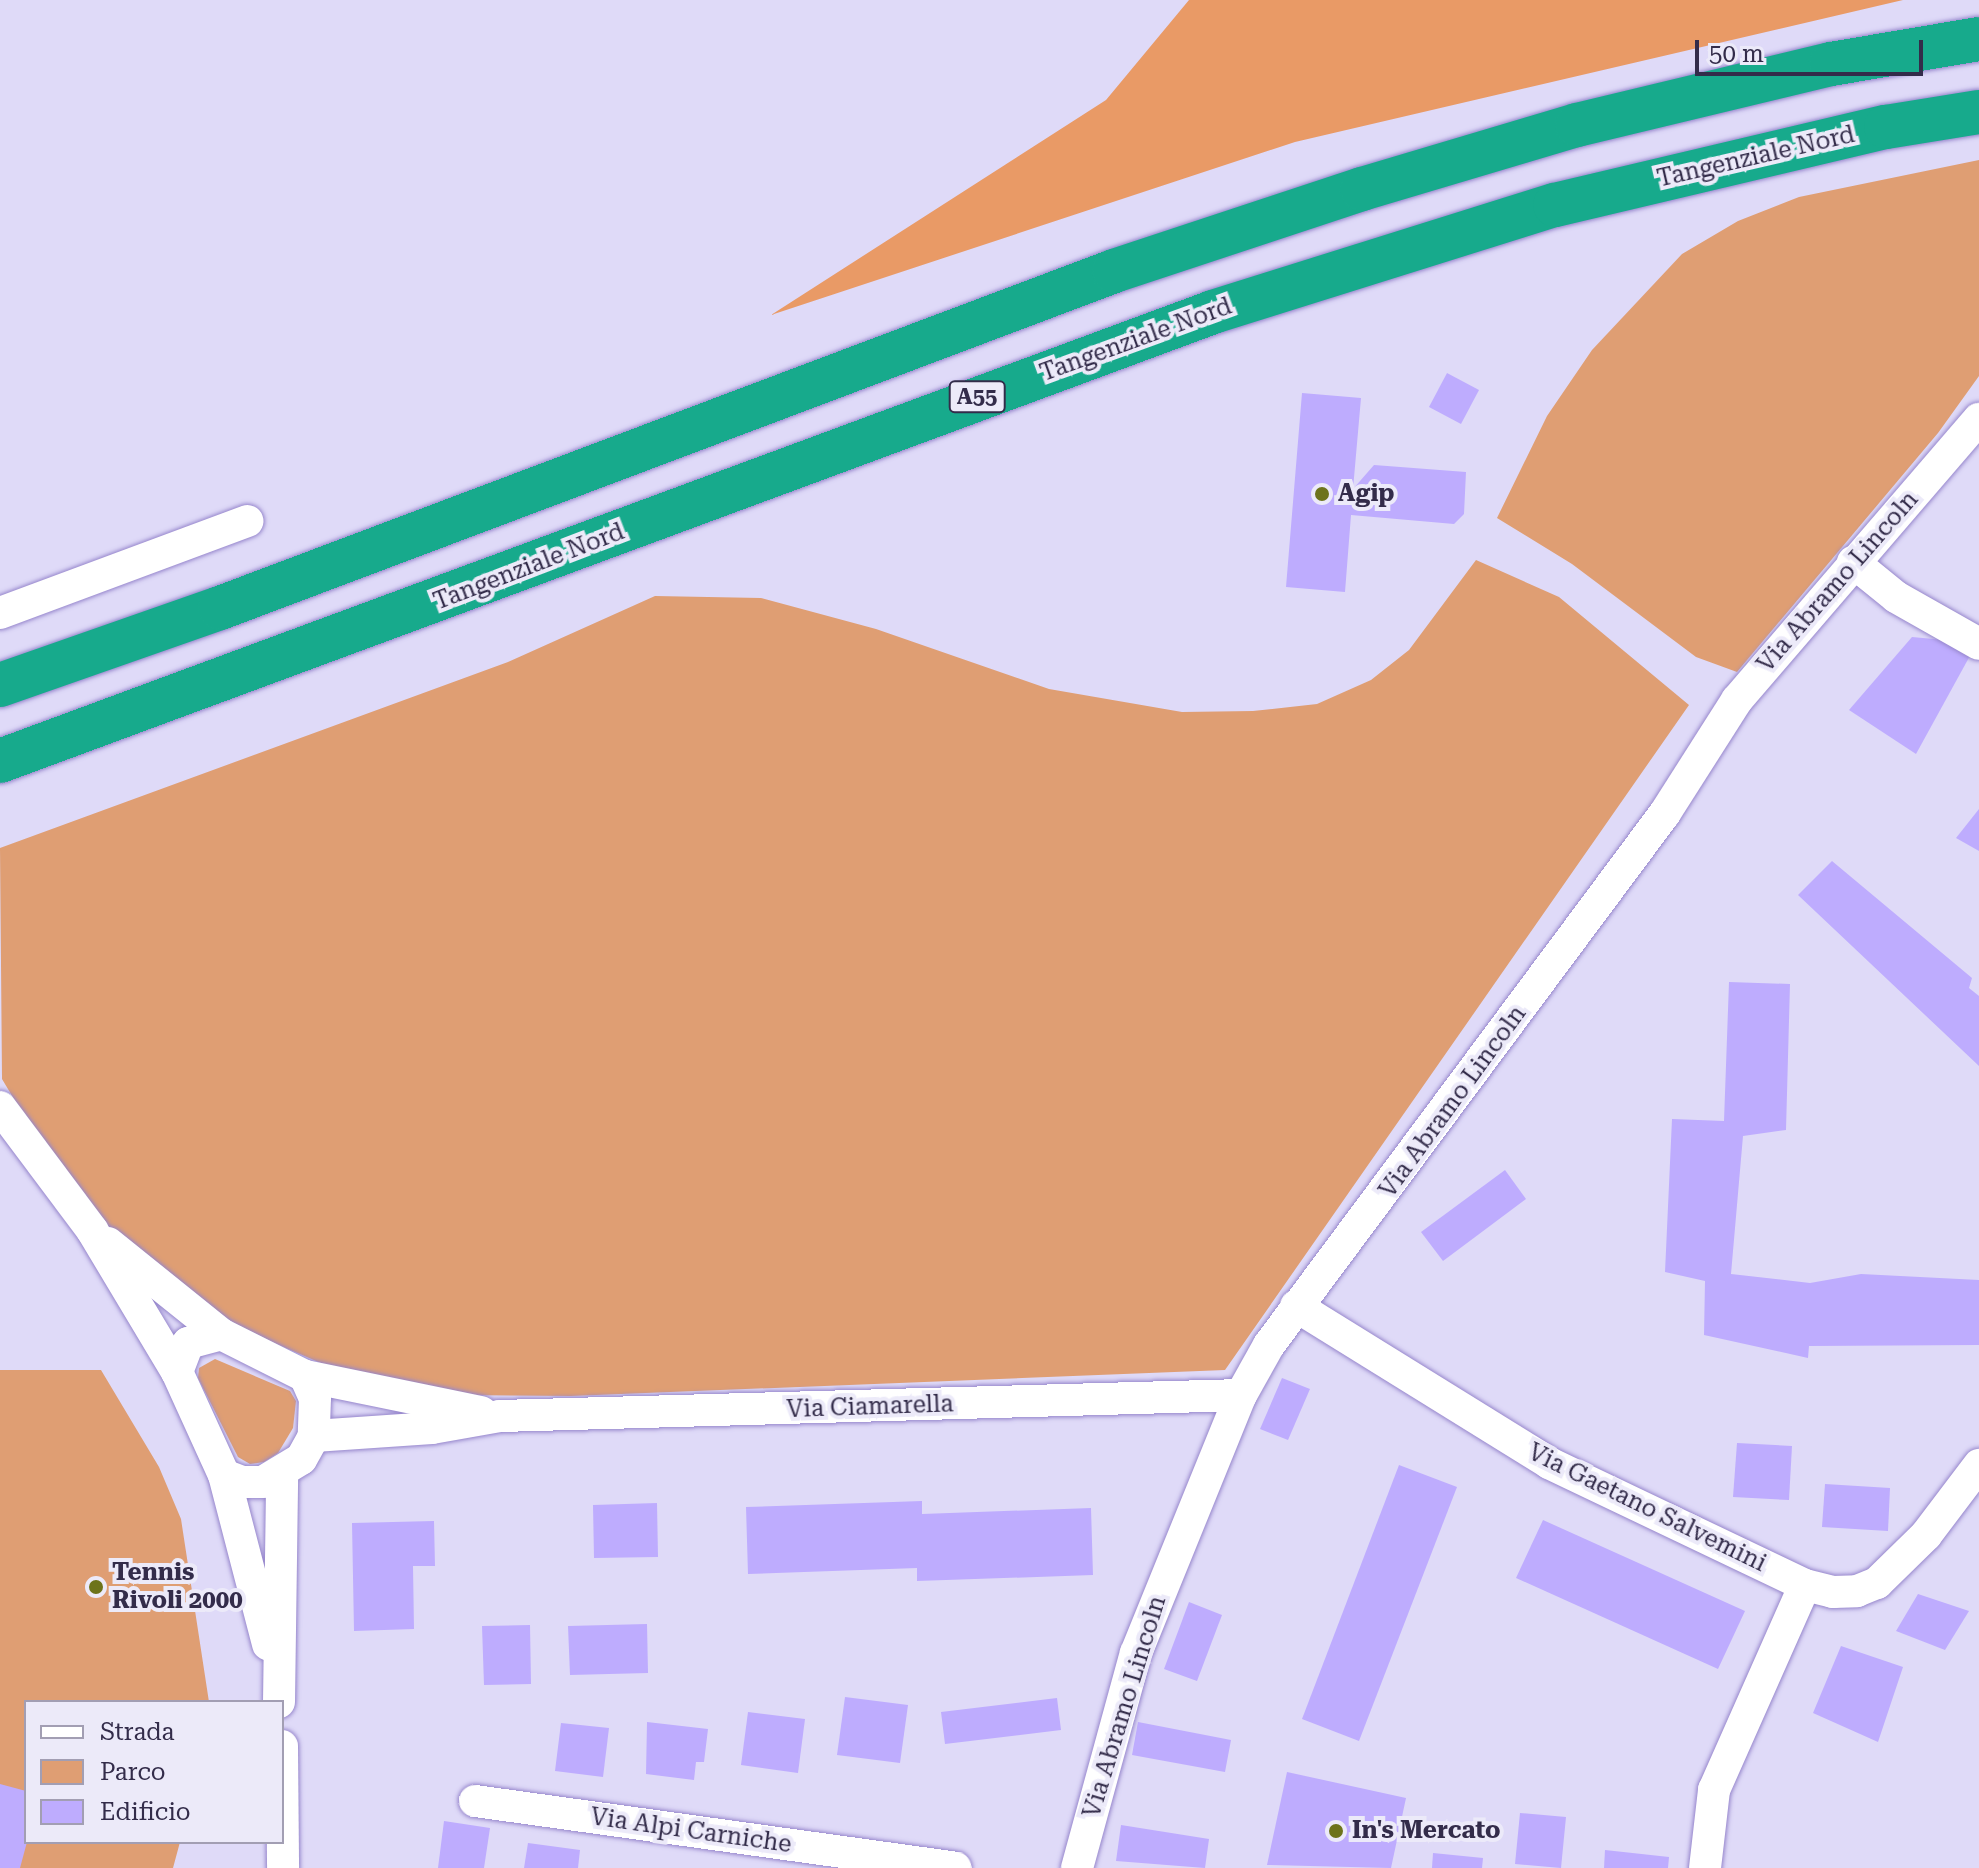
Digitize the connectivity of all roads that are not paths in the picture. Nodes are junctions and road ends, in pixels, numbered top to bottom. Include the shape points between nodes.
1 (1979, 39) edge
2 (1979, 112) edge
3 (1979, 419) edge
4 (247, 521) dead end
5 (1853, 562) junction
6 (0, 613) edge
7 (1979, 644) edge
8 (0, 685) edge
9 (0, 761) edge
10 (0, 1107) edge
11 (92, 1230) junction
12 (1296, 1306) junction
13 (221, 1334) junction
14 (177, 1372) junction
15 (305, 1376) junction
16 (1241, 1395) junction
17 (500, 1416) junction
18 (314, 1436) junction
19 (1979, 1465) edge
20 (224, 1475) junction
21 (282, 1475) junction
22 (1805, 1585) junction
23 (279, 1694) edge
24 (475, 1801) dead end
25 (283, 1844) edge
26 (283, 1868) edge
27 (955, 1868) edge
28 (1077, 1868) edge
29 (1705, 1868) edge

1 - 8 highway via 1831,64 1577,125 1362,189 1114,271 220,608
2 - 9 highway, Tangenziale Nord / A55 via 1841,137 1555,205 1213,312
3 - 5 street, Via Abramo Lincoln
4 - 6 street
5 - 7 street via 1896,597
5 - 12 street, Via Abramo Lincoln via 1737,700 1665,813 1352,1240
10 - 11 street
11 - 13 street
11 - 14 street
12 - 16 street, Via Abramo Lincoln
12 - 22 street, Via Gaetano Salvemini via 1503,1438
13 - 14 street via 188,1343
13 - 15 street
14 - 20 street
15 - 17 street, Via Ciamarella
15 - 18 street via 315,1398
16 - 17 street, Via Ciamarella
16 - 28 street, Via Abramo Lincoln via 1136,1653
17 - 18 street, Via Ciamarella via 432,1428
18 - 21 street via 301,1459
19 - 22 street, Via Gaetano Salvemini via 1926,1535 1877,1583 1857,1591
20 - 21 street via 242,1482
20 - 23 street
21 - 23 street
22 - 29 street via 1714,1790
24 - 27 street, Via Alpi Carniche
25 - 26 street

